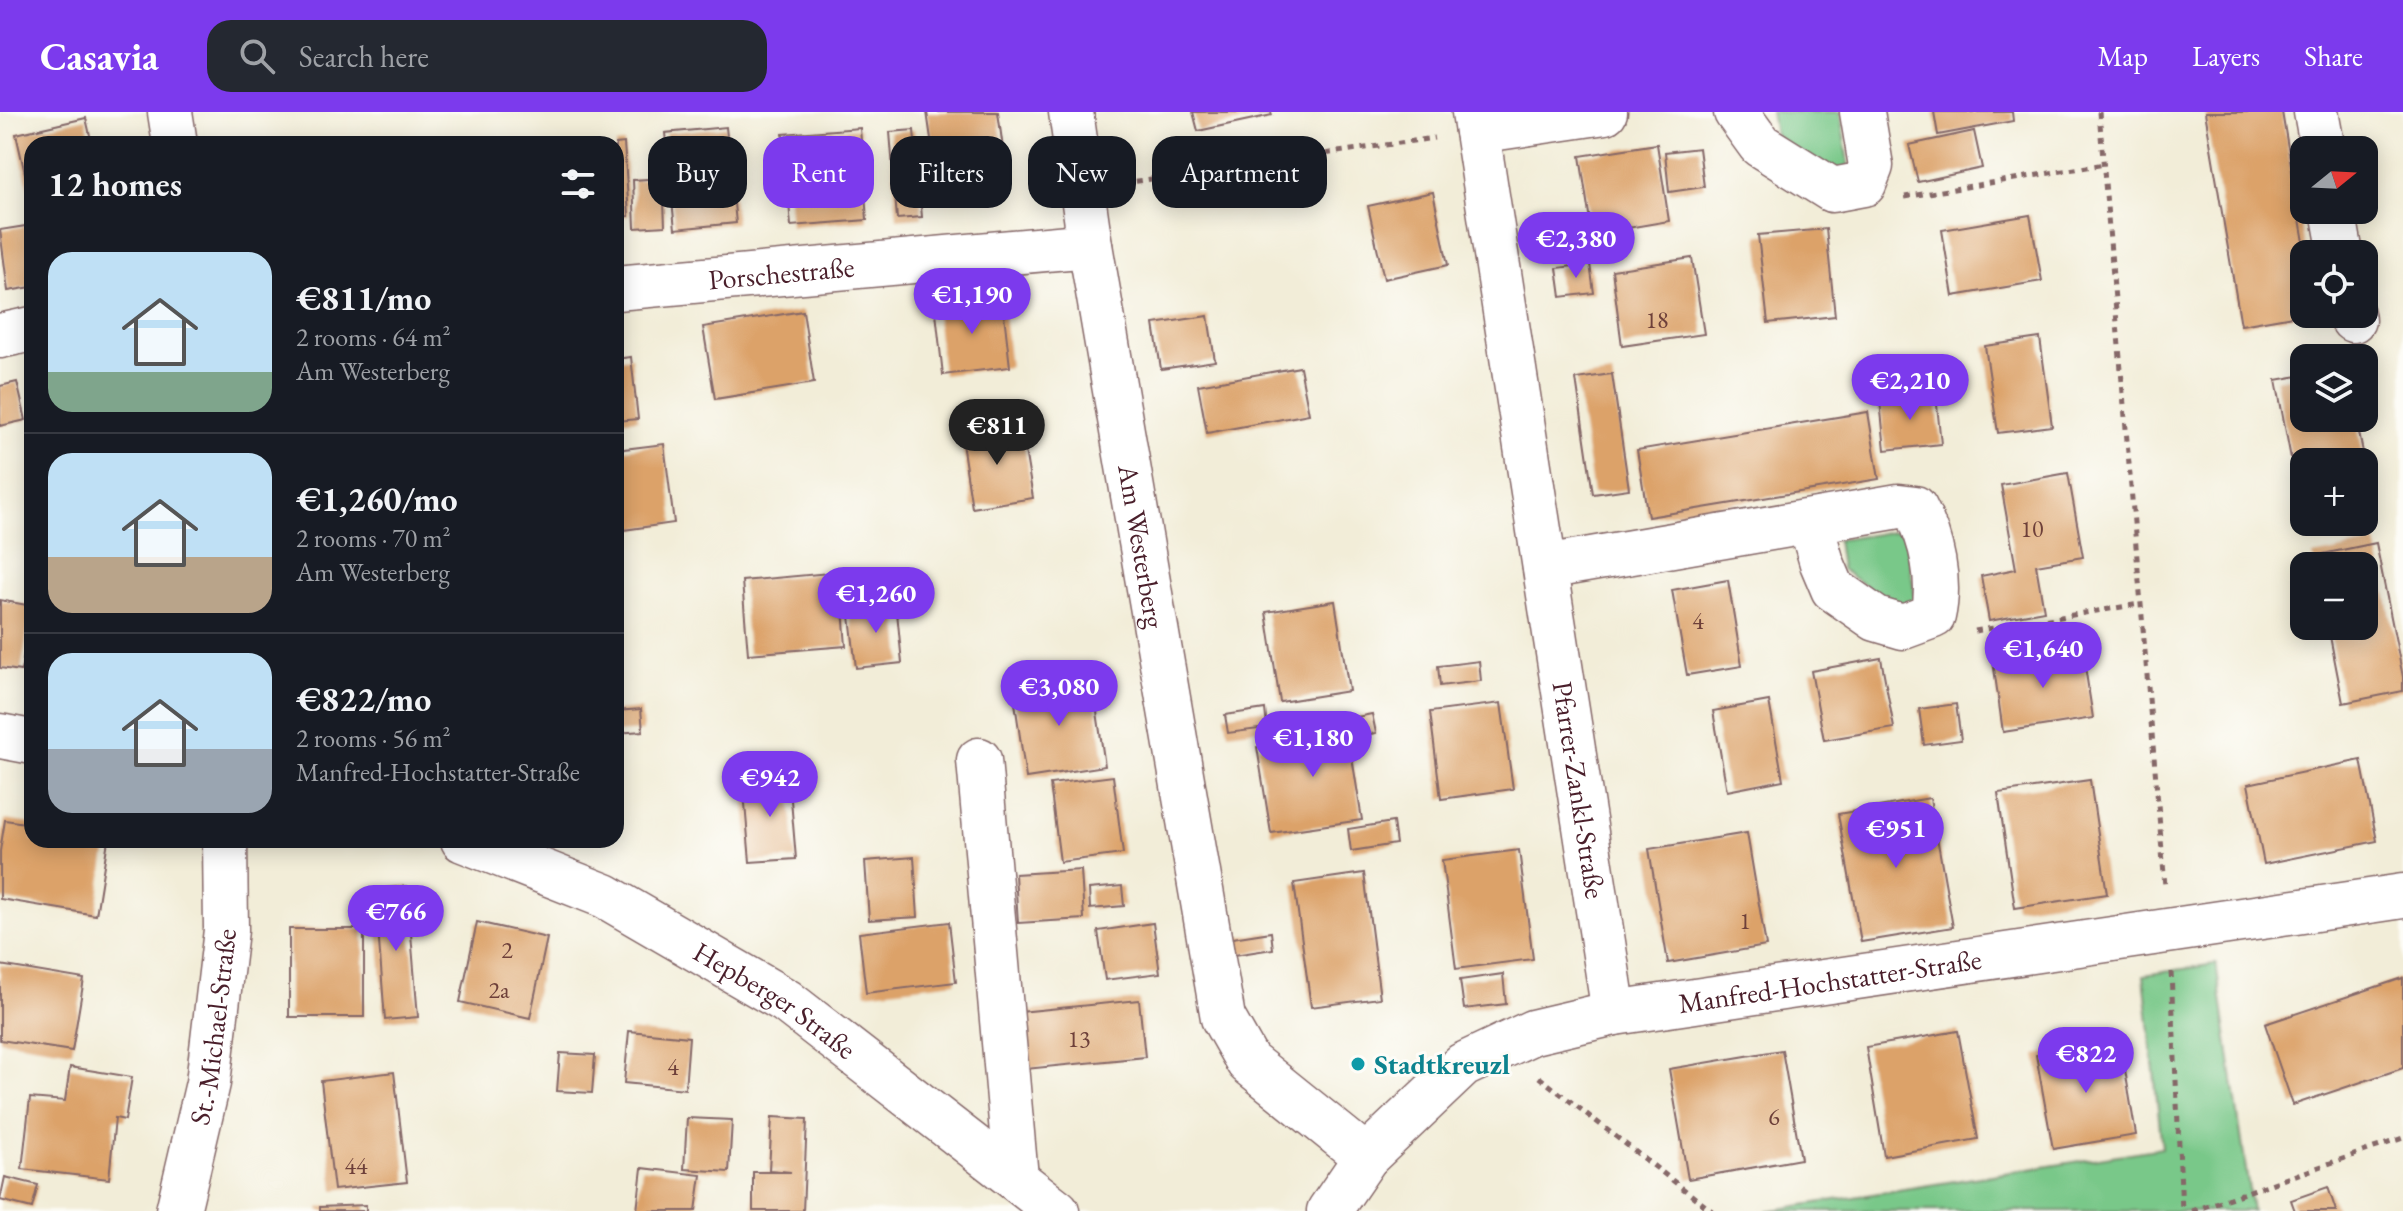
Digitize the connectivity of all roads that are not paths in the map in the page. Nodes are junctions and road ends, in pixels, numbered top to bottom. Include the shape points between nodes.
1 (170, 112) edge
2 (1071, 112) edge
3 (1605, 112) edge
4 (1736, 112) edge
5 (1862, 112) edge
6 (2316, 112) edge
7 (1475, 122) edge
8 (174, 136) edge
9 (2320, 136) edge
10 (1090, 245) junction
11 (624, 287) edge
12 (24, 331) edge
13 (0, 336) edge
14 (1810, 522) junction
15 (1545, 567) junction
16 (0, 736) edge
17 (24, 740) edge
18 (979, 760) dead end
19 (225, 848) edge
20 (483, 848) edge
21 (2403, 896) edge
22 (1614, 1013) junction
23 (1366, 1157) junction
24 (1016, 1178) junction
25 (178, 1211) edge
26 (1057, 1211) edge
27 (1329, 1211) edge

1 - 8 street
2 - 10 street, Am Westerberg
3 - 7 street
4 - 5 street via 1760,145 1832,190 1864,184 1871,166
6 - 9 street
7 - 15 street, Pfarrer-Zankl-Straße
10 - 11 street, Porschestraße
10 - 23 street, Am Westerberg via 1223,1018 1248,1062
12 - 13 street
14 - 14 street via 1899,506 1915,508 1927,529 1938,594 1933,616 1903,627 1876,619 1833,589
14 - 15 street
15 - 22 street, Pfarrer-Zankl-Straße
16 - 17 street
18 - 24 street
19 - 25 street, St.-Michael-Straße via 226,930 208,1083
20 - 24 street, Hepberger Straße via 605,896 786,1001
21 - 22 street, Manfred-Hochstatter-Straße
22 - 23 street, Manfred-Hochstatter-Straße via 1533,1032 1463,1065
23 - 27 street, Manfred-Hochstatter-Straße
24 - 26 street, Hepberger Straße

